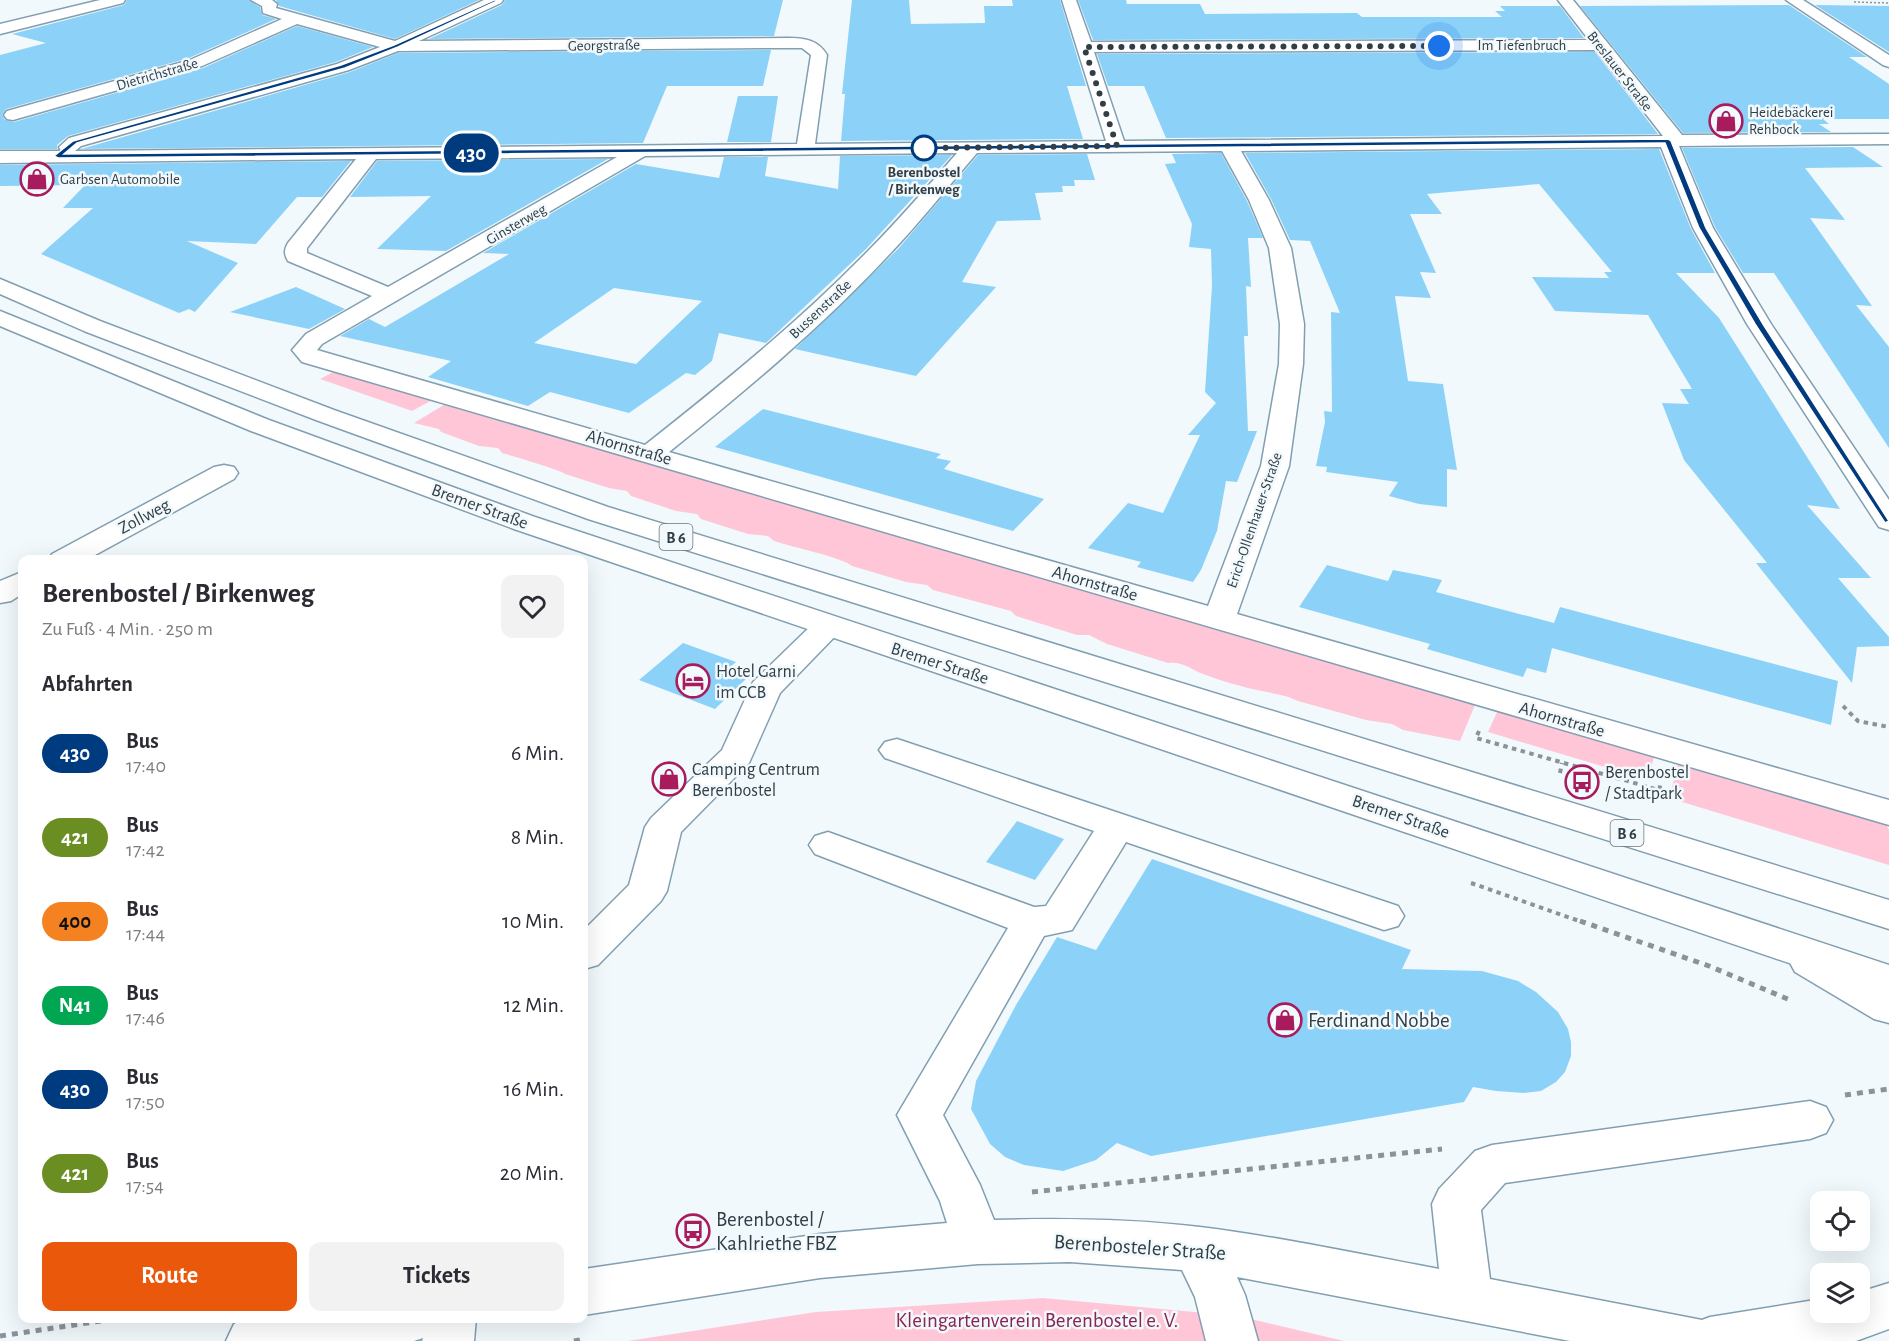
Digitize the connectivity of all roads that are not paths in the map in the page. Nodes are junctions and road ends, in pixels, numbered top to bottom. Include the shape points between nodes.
1 (118, 0) edge
2 (258, 0) edge
3 (496, 0) edge
4 (1069, 0) edge
5 (1565, 0) edge
6 (1793, 0) edge
7 (296, 19) junction
8 (0, 29) edge
9 (1599, 45) junction
10 (396, 46) junction
11 (1084, 47) junction
12 (1889, 62) edge
13 (7, 113) edge
14 (44, 126) dead end
15 (1889, 139) edge
16 (1672, 141) junction
17 (806, 144) junction
18 (1228, 145) junction
19 (1117, 146) junction
20 (972, 147) junction
21 (641, 151) junction
22 (370, 154) junction
23 (0, 156) edge
24 (58, 156) junction
25 (0, 286) edge
26 (390, 296) junction
27 (0, 318) edge
28 (304, 350) joint
29 (651, 453) junction
30 (224, 473) dead end
31 (1889, 521) edge
32 (72, 555) edge
33 (18, 583) edge
34 (0, 594) edge
35 (1219, 619) junction
36 (829, 626) junction
37 (897, 750) dead end
38 (1889, 813) edge
39 (1118, 825) junction
40 (828, 845) dead end
41 (1889, 915) edge
42 (1384, 916) dead end
43 (1032, 922) junction
44 (1788, 948) junction
45 (588, 950) edge
46 (1889, 981) edge
47 (1889, 1006) edge
48 (1826, 1108) road end
49 (971, 1221) junction
50 (1197, 1248) junction
51 (1467, 1298) junction
52 (1889, 1306) edge
53 (590, 1315) edge
54 (377, 1323) edge
55 (450, 1323) edge
56 (252, 1341) edge
57 (448, 1341) edge
58 (1232, 1341) edge
59 (1693, 1341) edge
60 (1710, 1341) edge

1 - 8 street
2 - 7 street via 270,4 268,10
3 - 10 street
4 - 11 street
5 - 9 street, Breslauer Straße
6 - 12 street
7 - 10 street
7 - 13 street, Dietrichstraße via 196,63
9 - 11 street, Im Tiefenbruch
9 - 16 street, Breslauer Straße
10 - 17 street, Georgstraße via 811,46 819,55
10 - 24 street via 303,79 69,137
11 - 19 street
13 - 14 street
15 - 16 street
16 - 18 street
16 - 31 street, Breslauer Straße via 1708,237 1759,324
17 - 20 street
17 - 21 street
18 - 19 street
18 - 35 street, Erich-Ollenhauer-Straße via 1280,248 1292,324 1291,363 1275,466
19 - 20 street
20 - 29 street, Bussenstraße via 831,300 752,372
21 - 22 street
21 - 26 street, Ginsterweg
22 - 24 street
22 - 26 street via 296,248 296,256
23 - 24 street
25 - 41 street, Bremer Straße / B 6 via 92,326 314,411 598,513
26 - 28 street, Ginsterweg via 314,339
27 - 36 street, Bremer Straße / B 6 via 285,435 561,536
28 - 29 street, Ahornstraße via 311,357
29 - 35 street, Ahornstraße
30 - 32 street, Zollweg
33 - 34 street
35 - 38 street, Ahornstraße
36 - 44 street, Bremer Straße / B 6
36 - 45 street via 765,689 737,755 664,827 647,891
37 - 39 street
39 - 42 street
39 - 43 street via 1058,921
40 - 43 street
43 - 49 street via 920,1115
44 - 46 street, Bremer Straße / B 6
44 - 47 street
48 - 51 street via 1492,1166 1456,1204
49 - 50 street, Berenbosteler Straße via 1070,1240
49 - 53 street, Berenbosteler Straße
50 - 51 street, Berenbosteler Straße
50 - 58 street via 1220,1295
51 - 59 street, Berenbosteler Straße
52 - 60 street via 1854,1318
54 - 56 street
55 - 57 street

